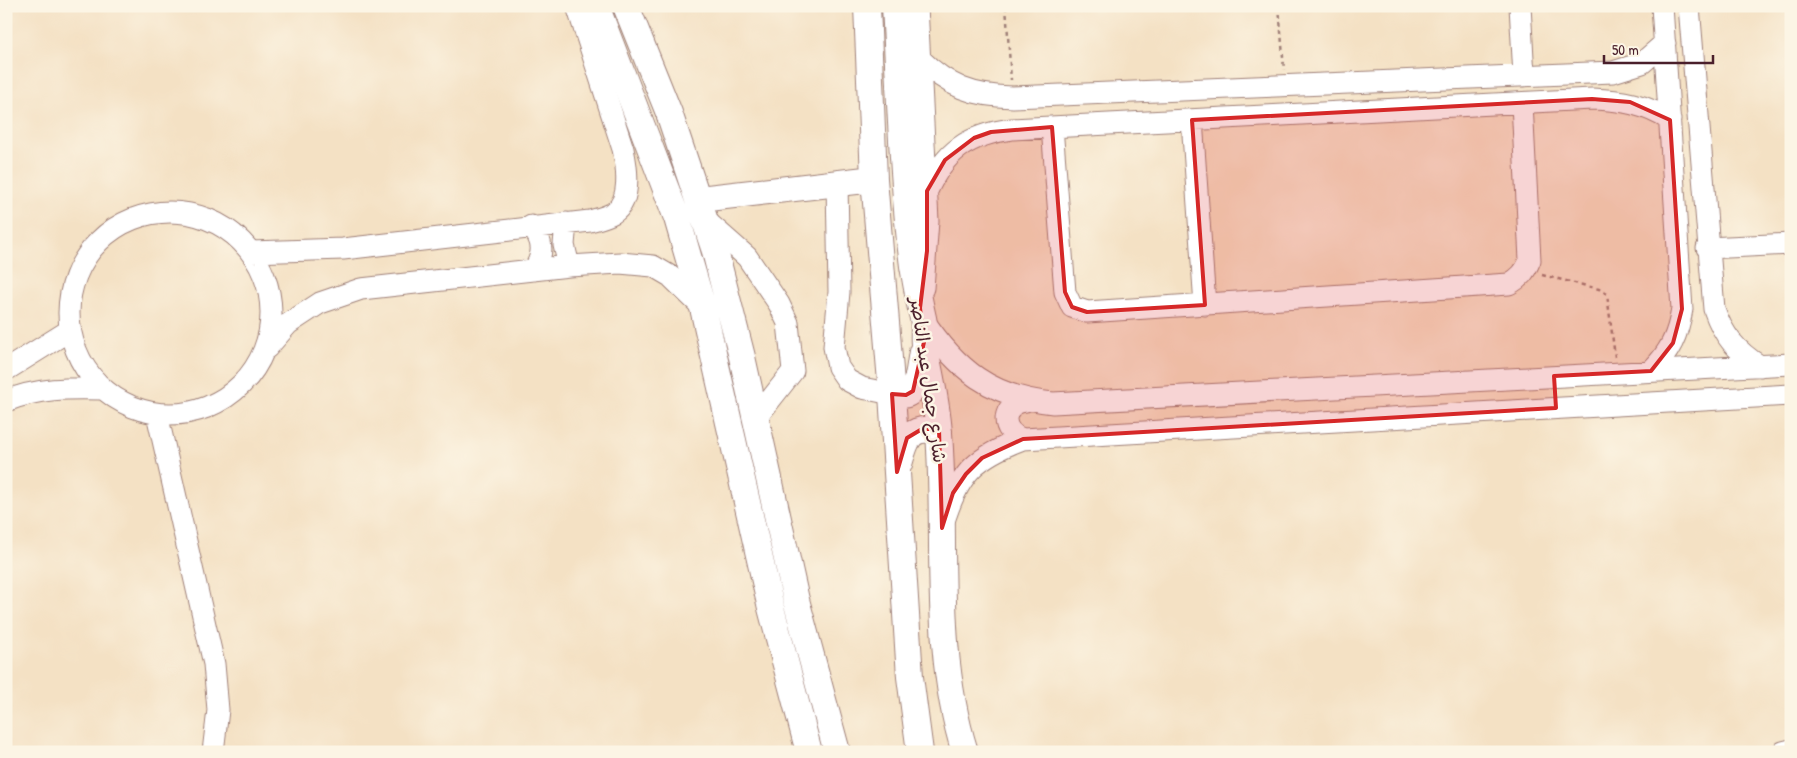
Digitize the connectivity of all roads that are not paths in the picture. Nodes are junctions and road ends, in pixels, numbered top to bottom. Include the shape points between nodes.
1 (577, 6) edge
2 (596, 6) edge
3 (626, 6) edge
4 (867, 6) edge
5 (895, 6) edge
6 (917, 6) edge
7 (1520, 6) edge
8 (1662, 6) edge
9 (1689, 6) edge
10 (1665, 43) junction
11 (920, 59) junction
12 (1613, 72) junction
13 (1524, 76) junction
14 (1385, 81) junction
15 (1013, 97) junction
16 (1615, 100) junction
17 (1522, 103) junction
18 (1387, 110) junction
19 (1192, 120) junction
20 (1670, 120) junction
21 (1052, 127) junction
22 (1012, 129) junction
23 (874, 179) junction
24 (837, 183) junction
25 (927, 191) junction
26 (702, 209) junction
27 (566, 223) junction
28 (531, 226) junction
29 (1791, 244) edge
30 (1707, 248) junction
31 (252, 252) junction
32 (569, 266) junction
33 (534, 270) junction
34 (1680, 290) junction
35 (1711, 291) junction
36 (1206, 305) junction
37 (703, 308) junction
38 (922, 323) junction
39 (70, 330) junction
40 (265, 350) junction
41 (1791, 364) edge
42 (1760, 366) junction
43 (6, 370) edge
44 (1651, 372) junction
45 (1554, 376) junction
46 (103, 389) junction
47 (892, 394) junction
48 (1791, 395) edge
49 (1026, 400) junction
50 (6, 401) edge
51 (1556, 408) junction
52 (157, 414) junction
53 (756, 418) junction
54 (939, 431) junction
55 (1022, 439) junction
56 (897, 472) junction
57 (942, 528) junction
58 (834, 743) edge
59 (962, 743) edge
60 (808, 747) edge
61 (1791, 750) edge
62 (213, 752) edge
63 (920, 752) edge
64 (978, 752) edge
65 (1783, 752) edge

1 - 27 street via 628,170 623,202 614,213 590,221
2 - 37 main road via 677,218
3 - 26 main road via 669,113
4 - 23 main road, شارع جمال عبد الناصر
5 - 38 main road, شارع جمال عبد الناصر via 905,181
6 - 11 street
7 - 13 street
8 - 10 street
9 - 30 street
10 - 12 street via 1642,63
10 - 20 street
11 - 15 street via 951,84 969,92 988,97
11 - 25 street
12 - 13 street
12 - 16 street via 1621,85
13 - 14 street
14 - 15 street
14 - 18 street
15 - 22 street via 1003,102 999,113 1002,123
16 - 17 street
16 - 20 street via 1644,106
17 - 18 street
17 - 36 street via 1530,260 1526,270 1509,284
18 - 19 street
19 - 21 street
19 - 36 street
20 - 34 street
21 - 22 street
21 - 36 street via 1065,292 1072,306 1087,312
22 - 25 street via 991,132 958,147 945,160
23 - 24 main road
23 - 47 main road, شارع جمال عبد الناصر
24 - 26 main road
24 - 47 street via 839,292 834,347 838,367 847,380 862,388
25 - 38 street
26 - 53 main road via 729,303
26 - 53 street via 747,257 788,323 793,371
27 - 28 street
27 - 32 street via 564,244
28 - 31 street via 343,249
28 - 33 street via 541,243 542,252
29 - 30 street
30 - 35 street
31 - 39 street via 230,231 203,217 174,212 144,215 117,227 94,246 78,271 69,300
31 - 40 street via 267,282 272,316
32 - 33 street
32 - 37 street via 620,263 653,266 670,276
33 - 40 street via 361,289 320,304 288,324
34 - 35 street via 1696,298
34 - 44 street via 1680,318 1673,344
35 - 42 street via 1717,318 1730,342
37 - 60 main road via 771,608
38 - 47 main road via 917,384 906,395
38 - 49 street via 959,364 979,380
38 - 54 main road, شارع جمال عبد الناصر
39 - 43 street
39 - 46 street via 81,362
40 - 52 street via 252,374 232,395 206,408 179,414
41 - 42 street
42 - 44 street
44 - 45 street
45 - 49 street via 1080,402
45 - 51 street
46 - 50 street via 51,389
46 - 52 street via 119,401
47 - 56 main road, شارع جمال عبد الناصر
48 - 51 street
49 - 55 street via 1014,404 1005,421 1011,433
51 - 55 street
52 - 62 street via 214,664 218,710
53 - 58 main road via 796,600
54 - 56 main road via 922,429 907,438
54 - 57 main road, شارع جمال عبد الناصر
55 - 57 street via 982,458 966,474 953,493
56 - 63 main road, شارع جمال عبد الناصر via 910,677
57 - 59 main road, شارع جمال عبد الناصر via 945,648
58 - 60 main road
59 - 64 street
61 - 65 street

